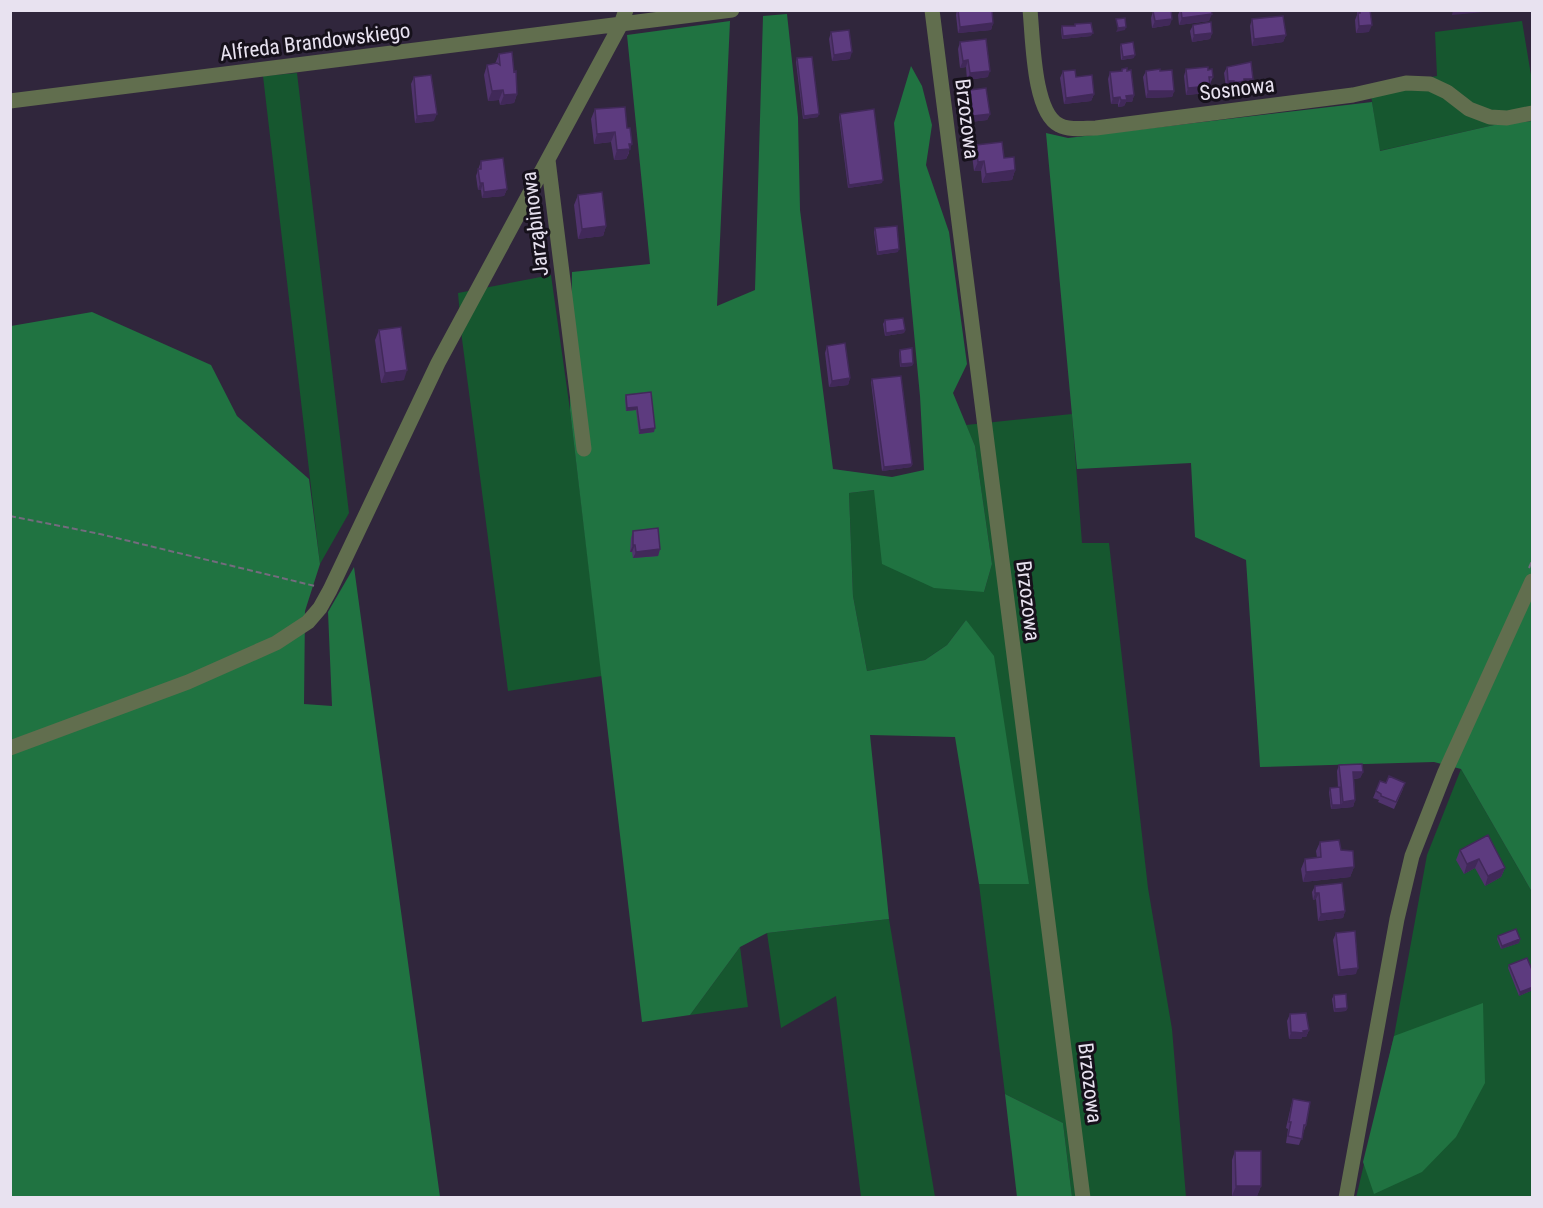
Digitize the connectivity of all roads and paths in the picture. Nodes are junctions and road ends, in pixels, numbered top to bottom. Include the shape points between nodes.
1 (732, 10) edge
2 (932, 10) edge
3 (1030, 10) edge
4 (623, 17) edge
5 (10, 101) edge
6 (1533, 113) edge
7 (548, 160) junction
8 (584, 449) dead end
9 (10, 516) edge
10 (1533, 581) edge
11 (330, 590) junction
12 (10, 748) edge
13 (1083, 1197) edge
14 (1346, 1197) edge

1 - 4 street, Alfreda Brandowskiego
2 - 13 street, Brzozowa
3 - 6 street, Sosnowa via 1039,96 1047,115 1058,125 1072,129 1353,95 1406,83 1430,84 1469,109 1490,117
4 - 5 street, Alfreda Brandowskiego
4 - 7 street, Jarząbinowa
7 - 8 street, Jarząbinowa
7 - 11 street via 438,363
9 - 11 path
10 - 14 street via 1445,771 1412,856
11 - 12 street via 308,622 276,644 188,682

